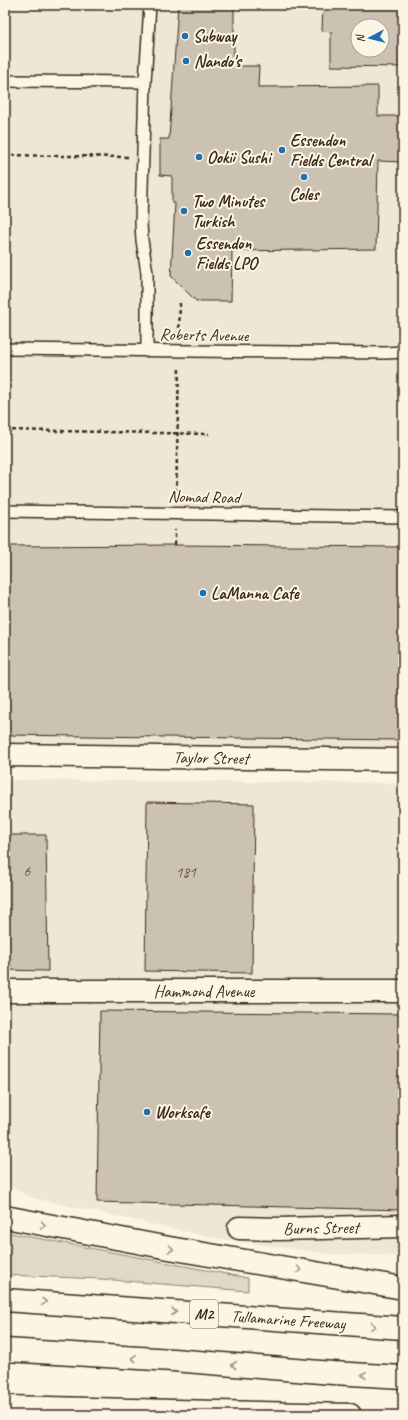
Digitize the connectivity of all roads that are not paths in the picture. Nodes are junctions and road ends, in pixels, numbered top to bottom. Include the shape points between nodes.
1 (150, 5) edge
2 (5, 81) edge
3 (145, 82) junction
4 (5, 349) edge
5 (147, 350) junction
6 (403, 352) edge
7 (5, 511) edge
8 (403, 517) edge
9 (10, 756) edge
10 (403, 760) edge
11 (5, 991) edge
12 (403, 991) edge
13 (5, 1217) edge
14 (403, 1226) edge
15 (239, 1228) dead end
16 (403, 1288) edge
17 (5, 1300) edge
18 (403, 1328) edge
19 (5, 1350) edge
20 (403, 1377) edge
21 (5, 1407) edge
22 (350, 1415) edge

1 - 3 lane
2 - 3 lane
3 - 5 lane via 141,232 147,273
4 - 5 lane, Roberts Avenue
5 - 6 lane, Roberts Avenue
7 - 8 lane, Nomad Road
9 - 10 main road, Taylor Street
11 - 12 main road, Hammond Avenue
13 -> 16 main road
14 - 15 main road, Burns Street
17 -> 18 main road, Tullamarine Freeway / M2
20 -> 19 main road
21 - 22 main road

